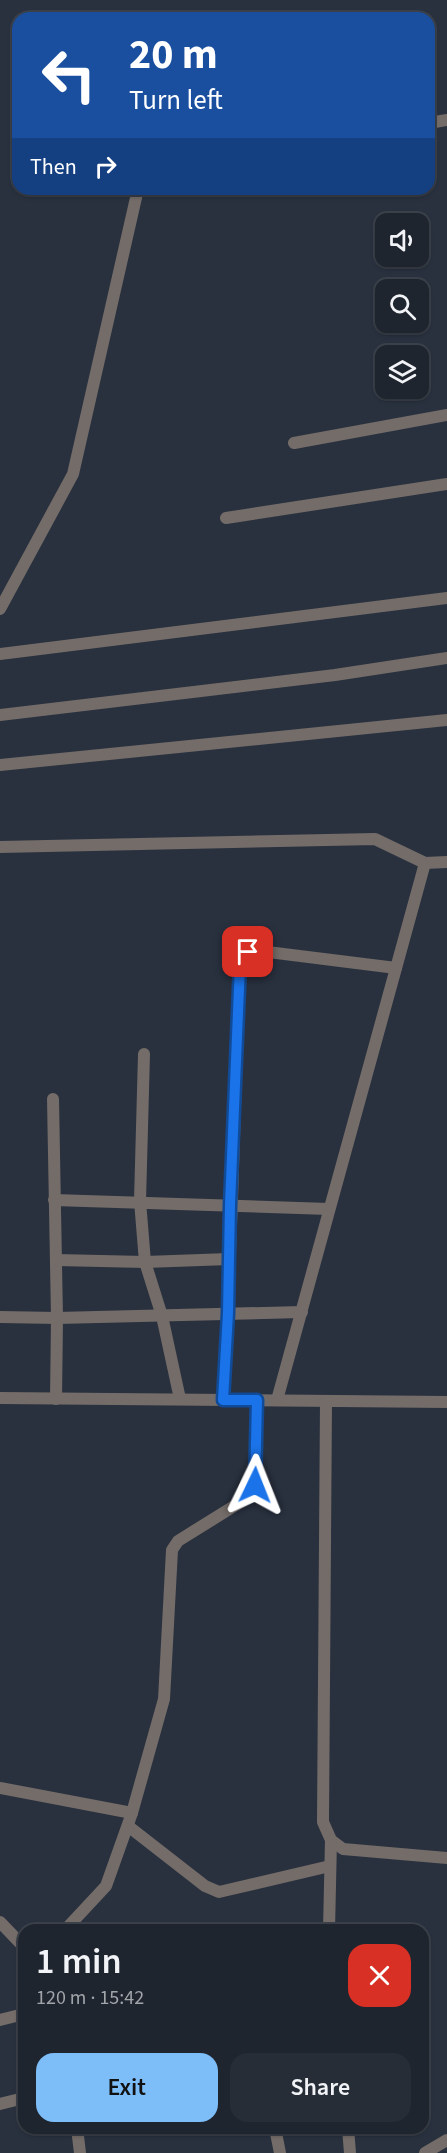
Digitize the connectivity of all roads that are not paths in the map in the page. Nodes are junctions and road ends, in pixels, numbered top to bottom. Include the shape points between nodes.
1 (137, 195) edge
2 (447, 415) edge
3 (294, 443) dead end
4 (447, 484) edge
5 (226, 518) dead end
6 (447, 598) edge
7 (0, 609) edge
8 (0, 654) edge
9 (447, 658) edge
10 (0, 715) edge
11 (447, 720) edge
12 (0, 765) edge
13 (0, 847) edge
14 (447, 862) edge
15 (424, 863) junction
16 (396, 968) junction
17 (144, 1054) dead end
18 (53, 1099) dead end
19 (54, 1200) junction
20 (140, 1201) junction
21 (230, 1205) junction
22 (330, 1209) junction
23 (229, 1259) junction
24 (56, 1260) junction
25 (145, 1262) junction
26 (302, 1312) junction
27 (228, 1313) junction
28 (162, 1316) junction
29 (0, 1317) edge
30 (57, 1318) junction
31 (0, 1398) edge
32 (56, 1399) junction
33 (180, 1400) junction
34 (223, 1400) junction
35 (257, 1400) junction
36 (278, 1400) junction
37 (326, 1401) junction
38 (447, 1402) edge
39 (0, 1788) edge
40 (132, 1813) junction
41 (128, 1827) junction
42 (331, 1840) junction
43 (447, 1858) edge
44 (330, 1866) junction
45 (0, 1922) edge
46 (70, 1924) edge
47 (329, 1924) edge
48 (18, 1941) edge
49 (18, 2016) edge
50 (0, 2020) edge
51 (18, 2100) edge
52 (0, 2104) edge
53 (78, 2134) edge
54 (276, 2134) edge
55 (348, 2134) edge
56 (447, 2140) edge
57 (80, 2153) edge
58 (280, 2153) edge
59 (350, 2153) edge
60 (425, 2153) edge

1 - 7 street via 73,474
2 - 3 street
4 - 5 street
6 - 8 street
9 - 10 street
11 - 12 street
13 - 15 street via 375,838
14 - 15 street
15 - 16 street
16 - 21 street via 252,950 244,954 240,964
16 - 22 street
17 - 20 street
18 - 19 street
19 - 20 street
19 - 24 street
20 - 21 street
20 - 25 street
21 - 22 street
21 - 23 street
22 - 26 street
23 - 25 street
23 - 27 street
24 - 25 street
24 - 30 street
25 - 28 street
26 - 27 street
26 - 36 street
27 - 28 street
27 - 34 street
28 - 30 street
28 - 33 street
29 - 30 street
30 - 32 street
31 - 32 street
32 - 33 street
33 - 34 street
34 - 35 street
35 - 36 street
35 - 40 street via 252,1491 247,1498 178,1541 172,1550 164,1699
36 - 37 street
37 - 38 street
37 - 42 street via 323,1822
39 - 40 street
40 - 41 street
41 - 44 street via 205,1886 219,1892
41 - 46 street via 106,1886
42 - 43 street via 343,1849
42 - 44 street
44 - 47 street
45 - 48 street
49 - 50 street
51 - 52 street
53 - 57 street
54 - 58 street
55 - 59 street
56 - 60 street

